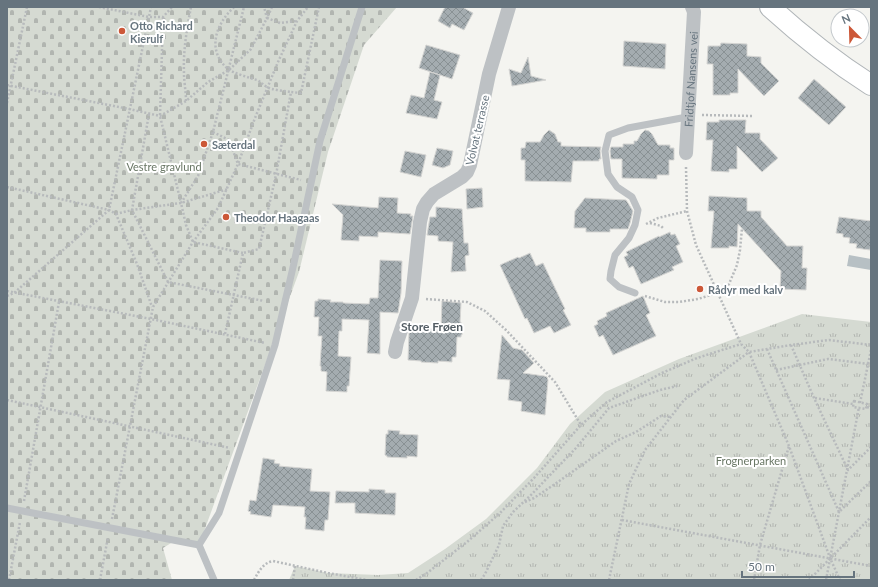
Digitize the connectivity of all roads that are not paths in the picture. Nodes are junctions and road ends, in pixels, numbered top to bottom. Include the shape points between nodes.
1 (362, 7) edge
2 (509, 7) edge
3 (692, 7) edge
4 (770, 7) edge
5 (867, 81) edge
6 (687, 116) junction
7 (686, 153) road end
8 (635, 293) road end
9 (395, 352) dead end
10 (7, 508) edge
11 (199, 545) junction
12 (214, 580) edge

1 - 11 lane via 320,141 275,345 219,513
2 - 9 street, Volvat terrasse via 489,74 470,165 462,177 434,194 424,209 420,222 412,298
3 - 6 street, Fridtjof Nansens vei via 694,12
4 - 5 street via 799,33
6 - 7 street, Fridtjof Nansens vei
6 - 8 lane via 628,128 609,135 605,151 608,174 617,187 632,198 638,210 629,238 615,255 610,279 619,287
10 - 11 lane
11 - 12 lane

